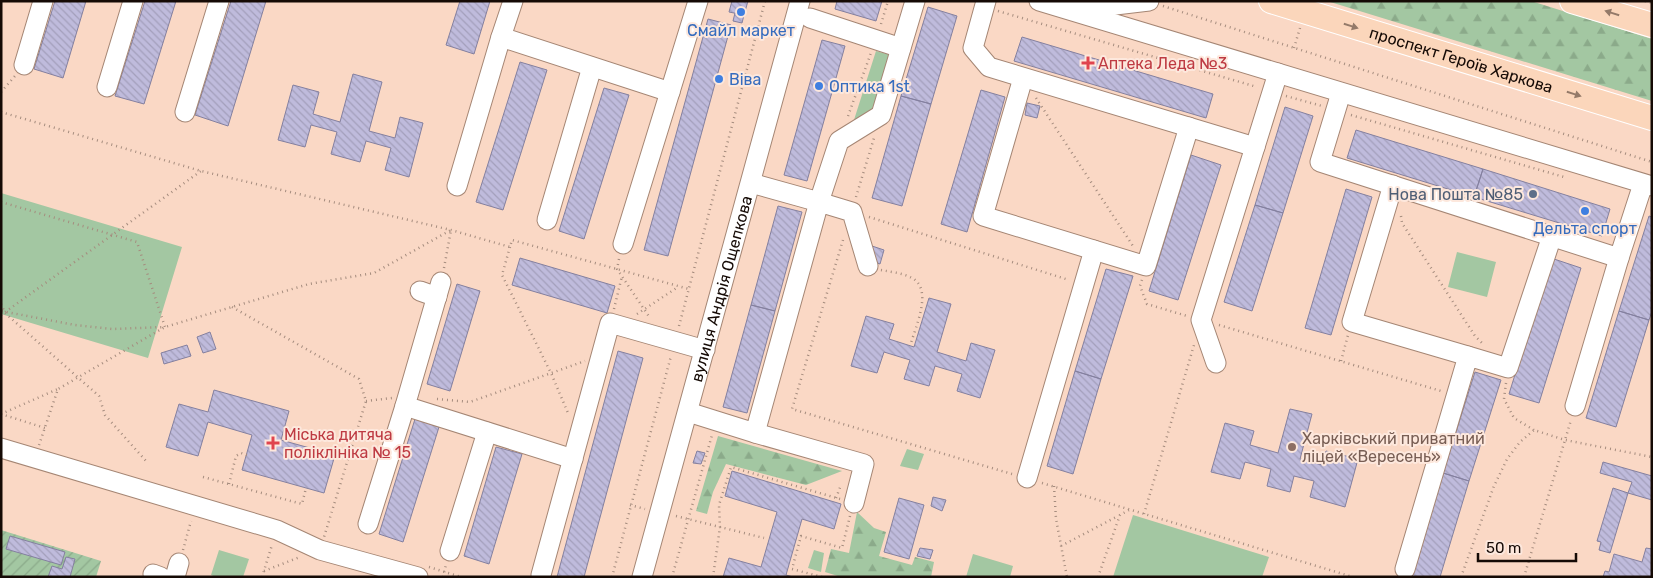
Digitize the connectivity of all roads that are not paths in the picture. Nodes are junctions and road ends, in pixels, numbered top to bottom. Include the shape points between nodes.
1 (43, 1) edge
2 (133, 1) edge
3 (219, 1) edge
4 (513, 1) edge
5 (698, 1) edge
6 (800, 1) edge
7 (915, 1) edge
8 (1038, 1) edge
9 (1057, 1) edge
10 (1148, 1) edge
11 (1271, 1) edge
12 (1572, 1) edge
13 (985, 4) edge
14 (1307, 7) edge
15 (810, 18) dead end
16 (1652, 25) edge
17 (501, 38) junction
18 (901, 48) junction
19 (24, 65) road end
20 (592, 67) junction
21 (1278, 74) junction
22 (1023, 78) junction
23 (107, 87) dead end
24 (670, 92) junction
25 (1338, 101) junction
26 (185, 112) dead end
27 (1652, 118) edge
28 (1189, 128) junction
29 (1255, 147) junction
30 (750, 183) junction
31 (1393, 185) junction
32 (1648, 185) edge
33 (457, 186) dead end
34 (819, 202) junction
35 (547, 220) dead end
36 (1552, 236) junction
37 (623, 244) road end
38 (1094, 250) junction
39 (1619, 258) junction
40 (868, 266) road end
41 (432, 290) road end
42 (705, 350) junction
43 (1468, 356) junction
44 (1216, 363) dead end
45 (406, 401) junction
46 (1575, 406) road end
47 (688, 412) junction
48 (487, 432) junction
49 (755, 433) junction
50 (1, 448) edge
51 (573, 459) junction
52 (1027, 478) road end
53 (854, 503) road end
54 (368, 524) dead end
55 (450, 551) dead end
56 (1405, 569) dead end
57 (541, 575) dead end
58 (418, 577) edge
59 (642, 577) edge

1 - 19 street
2 - 23 street
3 - 26 street
4 - 17 street
5 - 24 street
6 - 30 street, вулиця Андрія Ощепкова
7 - 18 street
8 - 21 street
9 - 10 street via 1090,8
11 - 14 main road, проспект Героїв Харкова
16 -> 12 main road
13 - 22 street via 973,48 988,67
14 -> 27 main road, проспект Героїв Харкова
15 - 18 street
17 - 20 street
17 - 33 street
18 - 34 street via 881,115 839,141
20 - 24 street
20 - 35 street
21 - 25 street
21 - 29 street
22 - 28 street
22 - 38 street via 982,216
24 - 37 street
25 - 31 street via 1320,162
25 - 32 street
28 - 29 street
28 - 38 street via 1146,266
29 - 44 street via 1201,320
30 - 34 street
30 - 42 street, вулиця Андрія Ощепкова
31 - 36 street
31 - 43 street via 1352,322
32 - 39 street
34 - 40 street via 852,212
34 - 49 street
36 - 39 street
36 - 43 street via 1508,368
38 - 52 street
39 - 46 street
41 - 45 street
42 - 47 street, вулиця Андрія Ощепкова
42 - 51 street via 614,324 601,355
43 - 56 street
45 - 48 street
45 - 54 street
47 - 49 street
47 - 59 street, вулиця Андрія Ощепкова
48 - 51 street
48 - 55 street
49 - 53 street via 864,464
50 - 58 street via 276,530 320,550
51 - 57 street

